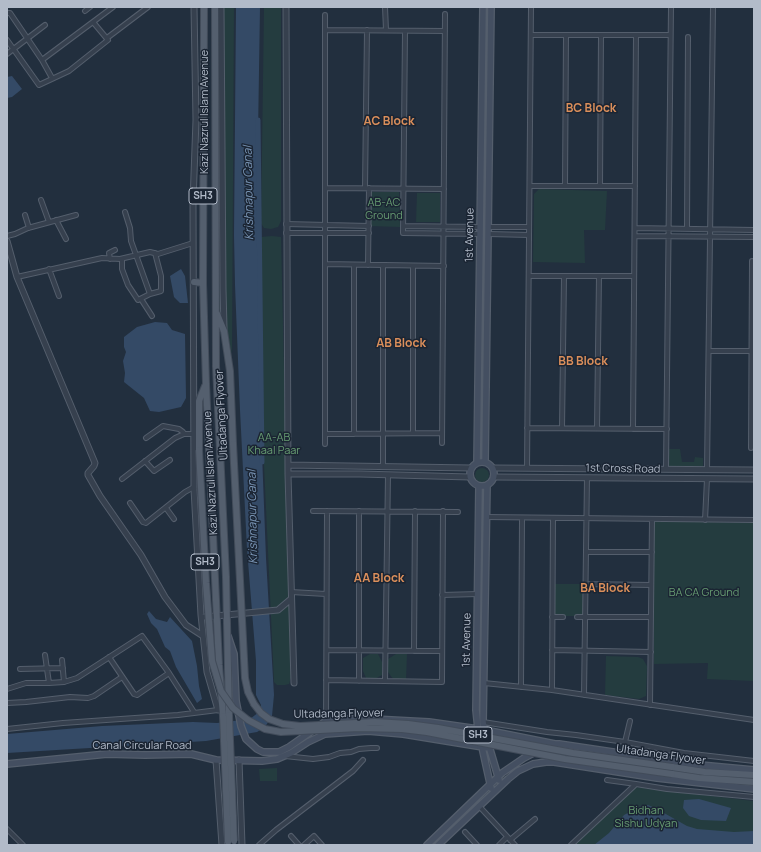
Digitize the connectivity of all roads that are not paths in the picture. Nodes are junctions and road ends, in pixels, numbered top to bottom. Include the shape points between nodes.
1 (90, 7) edge
2 (113, 7) edge
3 (148, 7) edge
4 (194, 7) edge
5 (204, 7) edge
6 (215, 7) edge
7 (221, 7) edge
8 (286, 7) edge
9 (385, 7) edge
10 (483, 7) edge
11 (491, 7) edge
12 (532, 7) edge
13 (671, 7) edge
14 (713, 7) edge
15 (85, 11) dead end
16 (7, 13) edge
17 (446, 14) dead end
18 (325, 15) dead end
19 (93, 22) junction
20 (45, 25) dead end
21 (325, 30) junction
22 (367, 30) junction
23 (386, 30) junction
24 (405, 31) junction
25 (445, 31) junction
26 (531, 34) junction
27 (566, 35) junction
28 (601, 35) junction
29 (636, 35) junction
30 (670, 35) junction
31 (688, 37) dead end
32 (106, 38) junction
33 (28, 39) junction
34 (7, 40) edge
35 (14, 50) junction
36 (7, 54) edge
37 (42, 60) junction
38 (482, 70) junction
39 (491, 70) junction
40 (52, 78) junction
41 (530, 186) junction
42 (565, 186) junction
43 (600, 186) junction
44 (635, 186) junction
45 (325, 188) junction
46 (367, 188) junction
47 (403, 188) junction
48 (444, 189) junction
49 (41, 200) dead end
50 (126, 212) dead end
51 (25, 215) dead end
52 (76, 215) dead end
53 (56, 220) junction
54 (48, 222) junction
55 (286, 224) junction
56 (325, 225) junction
57 (369, 226) junction
58 (403, 226) junction
59 (444, 226) junction
60 (480, 227) junction
61 (489, 227) junction
62 (529, 227) junction
63 (29, 228) junction
64 (635, 228) junction
65 (668, 229) junction
66 (687, 229) junction
67 (710, 229) junction
68 (754, 230) edge
69 (286, 233) junction
70 (325, 233) junction
71 (369, 233) junction
72 (444, 234) junction
73 (480, 234) junction
74 (489, 234) junction
75 (529, 235) junction
76 (7, 236) edge
77 (635, 236) junction
78 (668, 236) junction
79 (710, 237) junction
80 (754, 237) edge
81 (66, 239) dead end
82 (7, 242) edge
83 (194, 243) junction
84 (115, 250) dead end
85 (8, 251) edge
86 (155, 253) junction
87 (136, 255) junction
88 (110, 259) junction
89 (122, 259) junction
90 (752, 261) dead end
91 (325, 264) junction
92 (354, 265) junction
93 (368, 265) junction
94 (383, 265) junction
95 (413, 266) junction
96 (444, 266) junction
97 (480, 267) junction
98 (488, 267) junction
99 (49, 269) junction
100 (529, 276) junction
101 (564, 276) junction
102 (599, 276) junction
103 (634, 276) junction
104 (17, 277) junction
105 (753, 278) edge
106 (194, 282) junction
107 (203, 282) junction
108 (150, 294) junction
109 (59, 296) dead end
110 (141, 299) junction
111 (215, 310) junction
112 (753, 315) edge
113 (152, 316) dead end
114 (224, 331) junction
115 (708, 351) junction
116 (751, 351) junction
117 (478, 380) junction
118 (486, 380) junction
119 (206, 384) junction
120 (752, 391) edge
121 (527, 428) junction
122 (562, 428) junction
123 (597, 428) junction
124 (633, 429) junction
125 (667, 429) junction
126 (752, 429) edge
127 (413, 433) junction
128 (442, 433) junction
129 (184, 434) junction
130 (194, 434) junction
131 (325, 434) junction
132 (354, 434) junction
133 (384, 434) junction
134 (146, 438) dead end
135 (442, 443) dead end
136 (325, 444) dead end
137 (751, 448) dead end
138 (146, 460) junction
139 (170, 460) dead end
140 (485, 462) junction
141 (477, 463) junction
142 (288, 465) junction
143 (360, 466) junction
144 (383, 466) junction
145 (471, 468) junction
146 (493, 468) junction
147 (527, 468) junction
148 (636, 469) junction
149 (666, 469) junction
150 (707, 470) junction
151 (754, 470) edge
152 (288, 474) junction
153 (360, 474) junction
154 (388, 475) junction
155 (470, 477) junction
156 (494, 477) junction
157 (587, 478) junction
158 (636, 478) junction
159 (122, 479) dead end
160 (707, 479) junction
161 (754, 479) edge
162 (487, 485) junction
163 (479, 486) junction
164 (194, 487) junction
165 (130, 503) dead end
166 (166, 508) junction
167 (313, 511) dead end
168 (327, 511) junction
169 (359, 511) junction
170 (388, 511) junction
171 (415, 511) junction
172 (443, 511) junction
173 (458, 512) dead end
174 (486, 517) junction
175 (522, 518) junction
176 (553, 518) junction
177 (586, 518) junction
178 (174, 519) dead end
179 (652, 519) junction
180 (705, 520) junction
181 (754, 520) edge
182 (478, 551) junction
183 (486, 551) junction
184 (586, 552) junction
185 (652, 552) junction
186 (585, 584) junction
187 (652, 584) junction
188 (291, 592) junction
189 (326, 594) junction
190 (478, 594) junction
191 (442, 595) junction
192 (291, 600) junction
193 (227, 615) junction
194 (217, 616) junction
195 (552, 617) junction
196 (563, 617) dead end
197 (577, 617) dead end
198 (585, 617) junction
199 (651, 617) junction
200 (202, 618) junction
201 (227, 633) junction
202 (203, 636) junction
203 (327, 650) junction
204 (358, 650) junction
205 (552, 650) junction
206 (585, 650) junction
207 (385, 651) junction
208 (414, 651) junction
209 (442, 651) junction
210 (651, 652) junction
211 (45, 655) dead end
212 (109, 657) junction
213 (62, 660) dead end
214 (47, 668) junction
215 (63, 668) junction
216 (20, 669) dead end
217 (170, 673) junction
218 (122, 677) junction
219 (326, 680) junction
220 (359, 681) junction
221 (385, 681) junction
222 (64, 682) junction
223 (294, 683) dead end
224 (484, 683) junction
225 (49, 684) junction
226 (521, 687) junction
227 (7, 689) edge
228 (552, 690) junction
229 (584, 695) junction
230 (7, 703) edge
231 (650, 705) junction
232 (194, 712) junction
233 (223, 713) junction
234 (754, 720) edge
235 (326, 721) junction
236 (630, 721) dead end
237 (483, 722) junction
238 (7, 729) edge
239 (478, 729) junction
240 (485, 730) junction
241 (325, 734) junction
242 (625, 742) junction
243 (555, 744) junction
244 (483, 747) junction
245 (377, 748) dead end
246 (489, 748) junction
247 (285, 756) junction
248 (216, 760) junction
249 (239, 760) junction
250 (363, 760) dead end
251 (754, 762) edge
252 (7, 764) edge
253 (754, 770) edge
254 (754, 775) edge
255 (498, 778) junction
256 (607, 780) dead end
257 (754, 782) edge
258 (636, 784) junction
259 (490, 785) junction
260 (502, 786) junction
261 (754, 789) edge
262 (493, 793) junction
263 (754, 797) edge
264 (479, 806) junction
265 (535, 819) dead end
266 (7, 829) edge
267 (465, 832) dead end
268 (291, 836) dead end
269 (509, 839) junction
270 (229, 844) edge
271 (23, 845) edge
272 (242, 845) edge
273 (259, 845) edge
274 (299, 845) edge
275 (304, 845) edge
276 (322, 845) edge
277 (427, 845) edge
278 (438, 845) edge
279 (477, 845) edge
280 (498, 845) edge
281 (515, 845) edge
282 (571, 845) edge

1 - 15 street
2 - 19 street
3 - 32 street
4 - 83 street, Kazi Nazrul Islam Avenue
5 - 107 main road, Kazi Nazrul Islam Avenue / SH3
6 - 111 main road, Kazi Nazrul Islam Avenue / SH3
7 - 114 street, Kazi Nazrul Islam Avenue
8 - 55 street
9 - 23 street
10 - 38 main road, 1st Avenue
11 - 39 main road, 1st Avenue
12 - 26 street
13 - 30 street
14 - 67 street
16 - 33 street via 10,13
17 - 25 street
18 - 21 street
19 - 32 street
19 - 37 street
20 - 33 street
21 - 22 street
21 - 45 street
22 - 23 street
22 - 46 street
23 - 24 street
24 - 25 street
24 - 47 street
25 - 48 street
26 - 27 street
26 - 41 street
27 - 28 street
27 - 42 street
28 - 29 street
28 - 43 street
29 - 30 street
29 - 44 street
30 - 65 street
31 - 66 street
32 - 40 street via 108,40 69,71
33 - 35 street
33 - 37 street
34 - 35 street
35 - 36 street
35 - 40 street via 38,85
37 - 40 street
38 - 39 main road
38 - 60 main road, 1st Avenue
39 - 61 main road, 1st Avenue
41 - 42 street
41 - 62 street
42 - 43 street
43 - 44 street
44 - 64 street
45 - 46 street
45 - 56 street
46 - 47 street
46 - 57 street
47 - 48 street
47 - 58 street
48 - 59 street
49 - 54 street
50 - 87 street
51 - 63 street
52 - 53 street
53 - 54 street
53 - 81 street
54 - 63 street
55 - 56 street
55 - 69 street
56 - 57 street
56 - 70 street
57 - 71 street
58 - 59 street
58 - 72 street via 403,234
59 - 60 street
59 - 72 street
60 - 73 main road, 1st Avenue
61 - 62 street
61 - 74 main road, 1st Avenue
62 - 75 street
63 - 76 street
64 - 65 street
64 - 77 street
65 - 66 street
65 - 78 street
66 - 67 street
67 - 68 street
67 - 79 street
69 - 70 street
69 - 142 street
70 - 71 street
70 - 91 street
71 - 93 street
72 - 73 street
72 - 96 street
73 - 97 main road, 1st Avenue
74 - 75 street
74 - 98 main road, 1st Avenue
75 - 100 street
77 - 78 street
77 - 103 street
78 - 79 street
78 - 125 street
79 - 80 street
79 - 115 street
82 - 85 street
83 - 86 street
83 - 106 street, Kazi Nazrul Islam Avenue
84 - 88 street via 109,253
85 - 104 street
86 - 87 street
86 - 108 street via 161,276 161,291
87 - 89 street
87 - 108 street
88 - 89 street
88 - 99 street via 102,258
89 - 110 street via 122,269 128,285 138,300
90 - 105 street
91 - 92 street
91 - 131 street
92 - 93 street
92 - 132 street
93 - 94 street
94 - 95 street
94 - 133 street
95 - 96 street
95 - 127 street
96 - 128 street
97 - 98 main road
97 - 117 main road, 1st Avenue
98 - 118 main road, 1st Avenue
99 - 104 street
99 - 109 street
100 - 101 street
100 - 121 street
101 - 102 street
101 - 122 street
102 - 103 street
102 - 123 street
103 - 124 street
104 - 202 street via 95,462 88,475 144,559 165,597 186,624
105 - 112 street
106 - 107 main road
106 - 130 street, Kazi Nazrul Islam Avenue
107 - 119 main road, Kazi Nazrul Islam Avenue / SH3
108 - 110 street
110 - 113 street
111 - 114 main road, Ultadanga Flyover / SH3
111 - 193 main road, Kazi Nazrul Islam Avenue
112 - 116 street
114 - 254 main road, Ultadanga Flyover / SH3, bridge via 230,370 245,678 248,692 261,713 279,724 300,726 368,722 419,725 566,752 705,772
115 - 116 street
115 - 150 street
116 - 120 street
117 - 118 main road
117 - 141 main road, 1st Avenue
118 - 140 main road, 1st Avenue
119 - 194 main road, Kazi Nazrul Islam Avenue
119 - 257 main road, Ultadanga Flyover / SH3, bridge via 199,401 199,450 212,662 220,691 233,708 248,720 265,729 281,732 365,728 427,732 565,759 700,778
120 - 126 street
121 - 122 street
121 - 147 street
122 - 123 street
123 - 124 street
124 - 125 street
125 - 149 street
126 - 137 street
127 - 128 street
127 - 133 street
128 - 135 street
129 - 130 street
129 - 134 street via 181,430 163,426
129 - 138 street
130 - 164 street, Kazi Nazrul Islam Avenue
131 - 132 street
131 - 136 street
132 - 133 street
133 - 144 street
138 - 139 street via 154,471
138 - 159 street
140 - 141 main road
140 - 146 main road
141 - 145 main road
142 - 143 street
142 - 152 street
143 - 144 street
143 - 153 street
144 - 145 street
145 - 155 main road
146 - 147 street, 1st Cross Road
146 - 156 main road
147 - 148 street, 1st Cross Road
148 - 149 street, 1st Cross Road
148 - 158 street
149 - 150 street, 1st Cross Road
150 - 151 street, 1st Cross Road
152 - 153 street
152 - 188 street
153 - 154 street
154 - 155 street
154 - 170 street
155 - 163 main road
156 - 157 street, 1st Cross Road
156 - 162 main road
157 - 158 street, 1st Cross Road
157 - 177 street
158 - 160 street, 1st Cross Road
160 - 161 street, 1st Cross Road
160 - 180 street
162 - 163 main road
162 - 174 main road
163 - 182 main road, 1st Avenue
164 - 166 street
164 - 200 street, Kazi Nazrul Islam Avenue
165 - 166 street via 144,523
166 - 178 street
167 - 168 street
168 - 169 street
168 - 189 street
169 - 170 street
169 - 204 street
170 - 171 street
170 - 207 street
171 - 172 street
171 - 208 street
172 - 173 street
172 - 191 street
174 - 175 street
174 - 183 main road
175 - 176 street
175 - 226 street
176 - 177 street
176 - 195 street
177 - 179 street
177 - 184 street
179 - 180 street
179 - 185 street
180 - 181 street
182 - 183 main road
182 - 190 main road, 1st Avenue
183 - 224 main road
184 - 185 street
184 - 186 street
185 - 187 street
186 - 187 street
186 - 198 street
187 - 199 street
188 - 189 street
188 - 192 street
189 - 203 street
190 - 191 street
190 - 239 main road, 1st Avenue
191 - 209 street
192 - 193 street via 278,610
192 - 223 street
193 - 194 street
193 - 201 main road, Kazi Nazrul Islam Avenue
194 - 200 street
194 - 233 main road, Kazi Nazrul Islam Avenue
195 - 196 street
195 - 205 street
197 - 198 street
198 - 199 street
198 - 206 street
199 - 210 street
200 - 202 street, Kazi Nazrul Islam Avenue
201 - 233 main road, Kazi Nazrul Islam Avenue
201 - 235 main road via 234,654 238,716 246,740 263,752 279,752
202 - 233 street, Kazi Nazrul Islam Avenue via 207,672
203 - 204 street
203 - 219 street
204 - 207 street
204 - 220 street
205 - 206 street
205 - 228 street
206 - 210 street
206 - 229 street
207 - 208 street
207 - 221 street
208 - 209 street
209 - 221 street via 442,682
210 - 231 street
211 - 214 street
212 - 217 street via 142,636
212 - 218 street
212 - 222 street via 77,678
213 - 215 street
214 - 215 street
214 - 216 street
214 - 225 street
215 - 222 street
217 - 218 street via 137,695
217 - 232 street
218 - 230 street via 88,698 70,697
219 - 220 street
219 - 235 street
220 - 221 street
222 - 225 street
224 - 226 street
224 - 237 main road
225 - 227 street via 26,683
226 - 228 street
228 - 229 street
229 - 231 street
231 - 234 street
232 - 233 street
232 - 238 street
233 - 270 main road, Kazi Nazrul Islam Avenue, bridge
235 - 239 main road via 400,720
235 - 241 street
236 - 242 street
237 - 240 main road
237 - 242 street
239 - 240 main road
239 - 244 main road, 1st Avenue
240 - 243 main road
240 - 246 main road
241 - 244 main road via 368,731
241 - 247 main road, Canal Circular Road
242 - 251 street
243 - 253 main road via 700,765
243 - 255 main road via 537,750 512,765
244 - 246 main road
244 - 259 main road, 1st Avenue
245 - 247 street via 359,749 313,759
246 - 255 main road
247 - 249 main road, Canal Circular Road via 270,760
248 - 249 main road, Canal Circular Road
248 - 252 main road, Canal Circular Road via 191,754 107,754
248 - 270 street
249 - 272 street
250 - 273 street via 353,771
255 - 259 main road
255 - 260 main road
256 - 258 street
258 - 263 street
258 - 282 street
259 - 262 main road, 1st Avenue
259 - 277 main road
260 - 261 main road via 518,770 546,762
260 - 262 main road
262 - 264 main road
264 - 269 street
264 - 278 main road
265 - 269 street
266 - 271 street
267 - 279 street
268 - 274 street
269 - 280 street
269 - 281 street
275 - 276 street via 314,836

